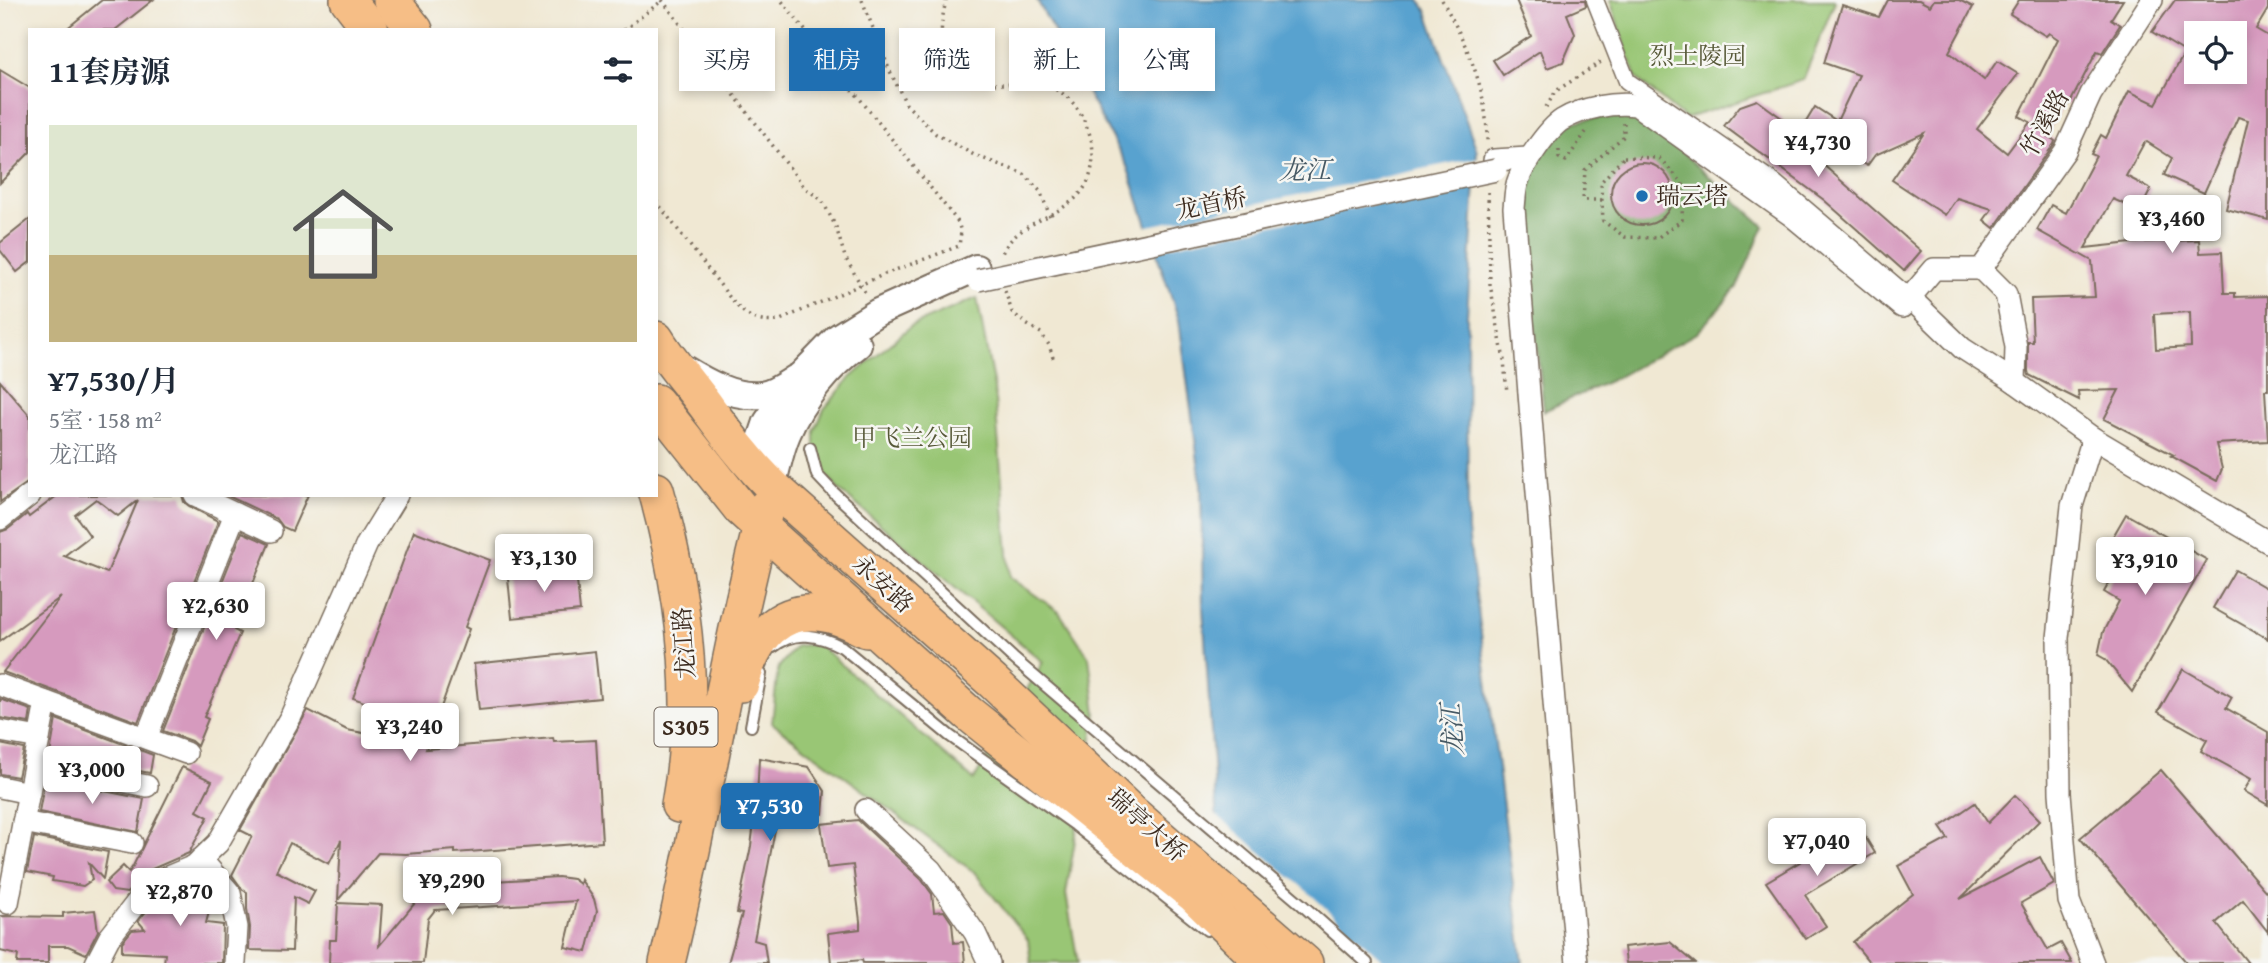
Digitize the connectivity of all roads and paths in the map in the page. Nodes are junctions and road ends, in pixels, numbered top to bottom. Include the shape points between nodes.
1 (348, 0) edge
2 (391, 0) edge
3 (662, 0) edge
4 (780, 0) edge
5 (862, 0) edge
6 (946, 0) edge
7 (1442, 0) edge
8 (1595, 0) edge
9 (2152, 0) edge
10 (369, 28) edge
11 (413, 28) edge
12 (627, 28) edge
13 (1615, 54) junction
14 (1556, 91) dead end
15 (1624, 117) dead end
16 (1591, 122) dead end
17 (1564, 140) dead end
18 (1492, 157) junction
19 (1528, 158) junction
20 (1602, 200) junction
21 (658, 204) edge
22 (1050, 217) junction
23 (1981, 269) junction
24 (989, 273) junction
25 (860, 285) junction
26 (1910, 299) junction
27 (878, 312) junction
28 (663, 350) edge
29 (1054, 361) dead end
30 (800, 376) junction
31 (2015, 382) junction
32 (658, 404) edge
33 (2093, 438) junction
34 (810, 448) dead end
35 (762, 476) junction
36 (28, 497) edge
37 (199, 497) edge
38 (396, 497) edge
39 (658, 497) edge
40 (235, 514) junction
41 (751, 517) junction
42 (0, 519) edge
43 (271, 531) dead end
44 (2268, 542) edge
45 (884, 637) junction
46 (1003, 670) junction
47 (0, 685) edge
48 (46, 702) junction
49 (959, 725) junction
50 (751, 726) dead end
51 (717, 730) junction
52 (0, 731) edge
53 (39, 738) junction
54 (146, 738) junction
55 (186, 753) dead end
56 (34, 764) junction
57 (686, 766) junction
58 (146, 786) dead end
59 (0, 787) edge
60 (29, 793) junction
61 (866, 810) dead end
62 (23, 822) junction
63 (132, 843) dead end
64 (9, 850) edge
65 (201, 859) junction
66 (8, 903) dead end
67 (1216, 938) dead end
68 (96, 963) edge
69 (235, 963) edge
70 (644, 963) edge
71 (667, 963) edge
72 (989, 963) edge
73 (1264, 963) edge
74 (1304, 963) edge
75 (1367, 963) edge
76 (1577, 963) edge
77 (2093, 963) edge

1 - 10 main road
2 - 11 main road
3 - 12 path
3 - 25 path via 806,188 822,200
4 - 25 path via 958,222 961,232 959,246
5 - 22 path via 906,104 936,134 1024,174 1040,191
6 - 22 path via 942,37 951,60 972,78 996,84 1046,85 1070,98 1083,116 1093,150 1088,183
7 - 18 path via 1480,82
8 - 13 street
9 - 23 street, 竹溪路 via 2091,94 2065,151
13 - 14 path
13 - 26 street via 1627,81 1775,183
15 - 20 path via 1624,136 1585,170 1583,200
16 - 17 path via 1566,161 1559,158
18 - 19 street, 龙首桥
18 - 24 street, 龙首桥
19 - 26 street via 1560,121 1584,111 1636,106 1792,216 1902,307
19 - 76 street via 1514,208
20 - 20 path via 1603,221 1625,237 1657,238 1682,220 1683,183 1659,158 1625,157 1601,182
21 - 25 path via 748,317 778,321
22 - 24 path via 1017,234
23 - 26 street via 1934,269
23 - 31 street via 2006,294 2016,347
24 - 27 street
24 - 29 path via 1012,312 1041,333
24 - 35 street via 883,326 849,351 800,409
25 - 27 path
26 - 31 street via 1962,348
27 - 30 street via 838,337
28 - 30 street via 714,386 739,393 761,395
28 - 35 main road, 永安路
30 - 35 street via 767,422
31 - 33 street
32 - 41 main road, 永安路
33 - 44 street
33 - 77 street via 2072,506 2058,638 2060,793 2069,901
34 - 46 lane via 817,475
35 - 41 main road
35 - 46 main road, 永安路
36 - 42 street
37 - 40 street
38 - 65 street via 367,544 291,716 218,843
39 - 57 main road, 龙江路 / S305 via 680,594 687,661
40 - 43 street
40 - 54 street
41 - 45 main road, 永安路
41 - 51 main road, 龙江路 / S305 via 743,596
41 - 57 main road
45 - 49 main road, 永安路
45 - 51 main road via 830,615 782,619 764,633 747,660 738,699
46 - 74 main road, 瑞亭大桥 via 1132,813
46 - 75 lane via 1290,894
47 - 48 street
48 - 53 street
48 - 54 street
49 - 50 lane via 842,647 822,637 799,636 781,640 764,662
49 - 67 lane
49 - 73 main road, 瑞亭大桥 via 1193,894
51 - 71 main road, 龙江路 / S305
52 - 53 street
53 - 56 street
54 - 55 street
56 - 58 street
56 - 60 street
57 - 70 main road, 龙江路 / S305
59 - 60 street
60 - 62 street
61 - 72 street via 931,870 975,933
62 - 63 street
62 - 64 street
64 - 66 street
65 - 68 street via 150,884
65 - 69 street via 230,893 237,927

